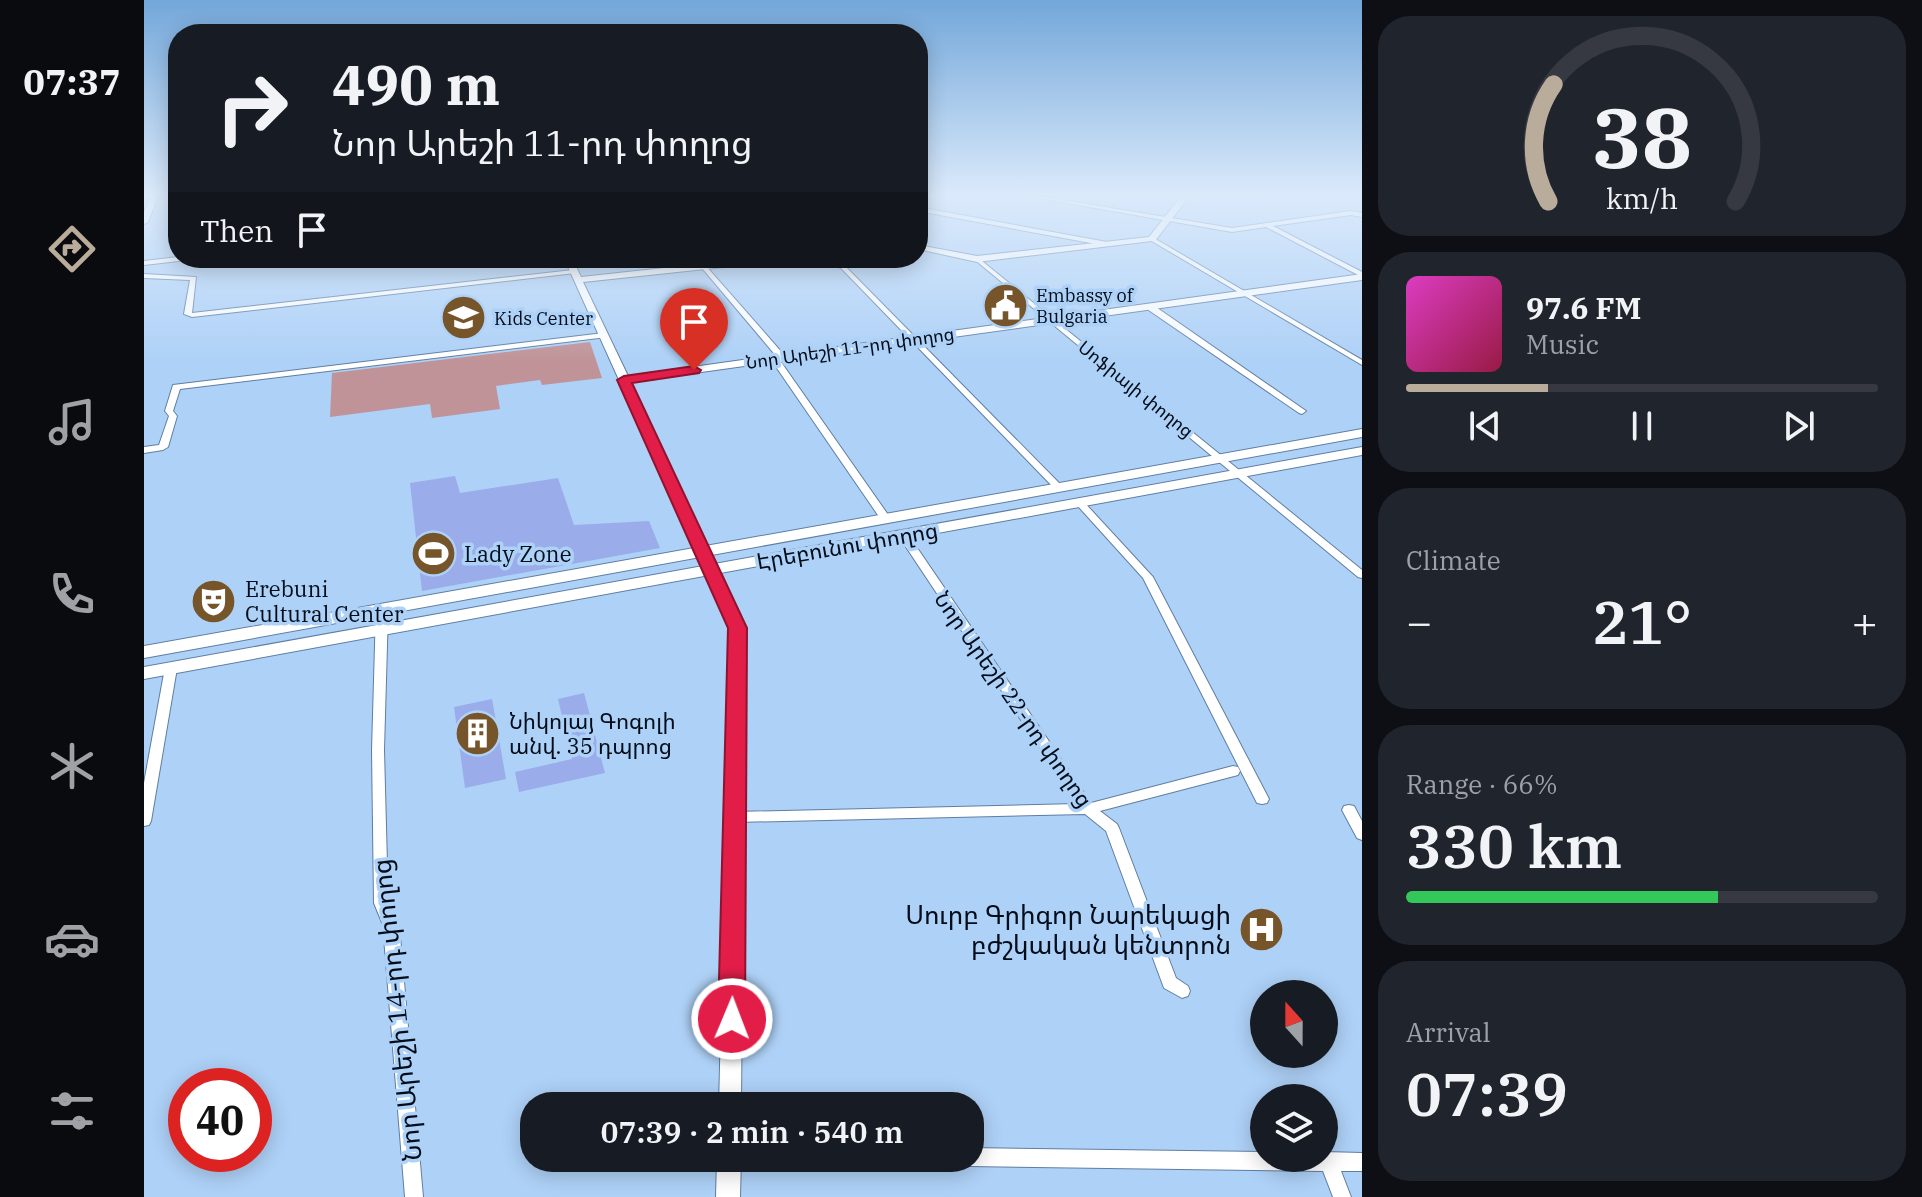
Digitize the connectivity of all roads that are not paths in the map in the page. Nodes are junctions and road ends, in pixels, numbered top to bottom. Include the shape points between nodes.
1 (932, 250) edge
2 (1056, 250) edge
3 (1170, 250) edge
4 (1314, 250) edge
5 (977, 259) junction
6 (168, 260) edge
7 (144, 263) edge
8 (572, 268) edge
9 (690, 268) edge
10 (705, 268) edge
11 (852, 268) edge
12 (144, 276) edge
13 (576, 276) junction
14 (1362, 276) edge
15 (1243, 294) junction
16 (1150, 307) junction
17 (1051, 320) junction
18 (604, 335) junction
19 (915, 339) junction
20 (782, 358) junction
21 (1362, 363) edge
22 (624, 380) junction
23 (1302, 411) dead end
24 (1362, 433) edge
25 (144, 450) edge
26 (1362, 451) edge
27 (1222, 458) junction
28 (1239, 473) junction
29 (1059, 488) junction
30 (1079, 502) junction
31 (886, 519) junction
32 (903, 535) junction
33 (701, 552) junction
34 (710, 570) junction
35 (1362, 575) edge
36 (382, 610) junction
37 (380, 630) junction
38 (144, 652) edge
39 (171, 668) junction
40 (144, 673) edge
41 (1233, 771) dead end
42 (1262, 799) dead end
43 (1088, 809) junction
44 (1349, 810) dead end
45 (736, 817) junction
46 (144, 821) edge
47 (1362, 834) edge
48 (1182, 991) dead end
49 (730, 1092) edge
50 (984, 1157) edge
51 (1250, 1161) edge
52 (1338, 1162) edge
53 (1362, 1162) edge
54 (729, 1172) edge
55 (1333, 1172) edge
56 (414, 1197) edge
57 (728, 1197) edge
58 (1342, 1197) edge

1 - 5 street
2 - 5 street
3 - 15 street
4 - 14 street
5 - 17 street, Սոֆիայի փողոց
6 - 7 street
8 - 13 street
9 - 13 street
10 - 20 street
11 - 19 street
12 - 13 street via 194,278 188,314 192,315
13 - 18 street
14 - 15 street, Նոր Արեշի 11-րդ փողոց
15 - 16 street, Նոր Արեշի 11-րդ փողոց
15 - 21 street
16 - 17 street, Նոր Արեշի 11-րդ փողոց
16 - 23 street
17 - 19 street, Նոր Արեշի 11-րդ փողոց
17 - 27 street, Սոֆիայի փողոց
18 - 22 street
18 - 25 street via 176,387 163,447
19 - 20 street, Նոր Արեշի 11-րդ փողոց
19 - 29 street
20 - 22 street, Նոր Արեշի 11-րդ փողոց
20 - 31 street via 776,361
22 - 33 street
24 - 27 main road, Էրեբունու փողոց
26 - 28 main road, Էրեբունու փողոց
27 - 28 street, Սոֆիայի փողոց
27 - 29 main road, Էրեբունու փողոց
28 - 30 main road, Էրեբունու փողոց
28 - 35 street
29 - 31 main road, Էրեբունու փողոց
30 - 32 main road, Էրեբունու փողոց
30 - 42 street via 1148,577
31 - 33 main road, Էրեբունու փողոց
32 - 34 main road, Էրեբունու փողոց
32 - 43 street, Նոր Արեշի 22-րդ փողոց
33 - 34 street
33 - 36 main road, Էրեբունու փողոց
34 - 37 main road, Էրեբունու փողոց
34 - 45 street via 738,628
36 - 37 street, Նոր Արեշի 14-րդ փողոց
36 - 38 main road, Էրեբունու փողոց
37 - 39 main road, Էրեբունու փողոց
37 - 56 street, Նոր Արեշի 14-րդ փողոց via 381,903 391,925
39 - 40 main road, Էրեբունու փողոց
39 - 46 street
41 - 43 street
43 - 45 street
43 - 48 street, Նոր Արեշի 22-րդ փողոց via 1112,828 1170,983
44 - 47 street
45 - 49 street
50 - 51 street
52 - 53 street
54 - 57 street
55 - 58 street

